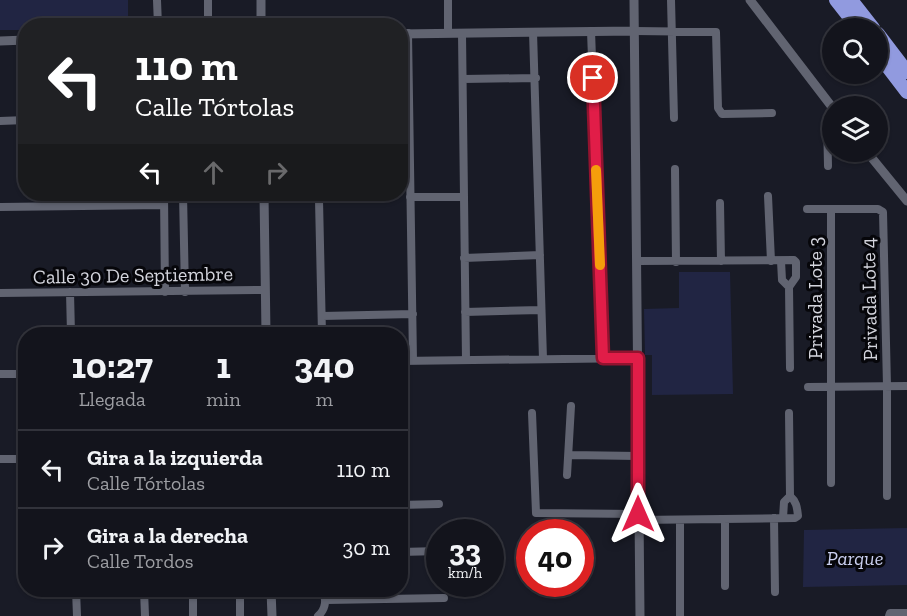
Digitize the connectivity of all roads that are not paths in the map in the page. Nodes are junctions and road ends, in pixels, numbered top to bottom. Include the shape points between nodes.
1 (157, 0) edge
2 (208, 0) edge
3 (261, 0) edge
4 (448, 0) edge
5 (634, 0) edge
6 (671, 0) edge
7 (750, 0) edge
8 (836, 0) edge
9 (851, 0) edge
10 (158, 18) edge
11 (208, 18) edge
12 (261, 18) edge
13 (850, 18) edge
14 (865, 18) edge
15 (671, 30) junction
16 (591, 31) junction
17 (635, 31) junction
18 (533, 32) junction
19 (448, 33) junction
20 (462, 33) junction
21 (408, 34) edge
22 (18, 40) edge
23 (0, 41) edge
24 (888, 47) edge
25 (888, 67) edge
26 (907, 72) edge
27 (536, 78) junction
28 (463, 79) junction
29 (907, 92) edge
30 (824, 96) edge
31 (772, 113) dead end
32 (674, 118) dead end
33 (18, 120) edge
34 (0, 121) edge
35 (408, 140) edge
36 (828, 162) edge
37 (875, 162) edge
38 (828, 166) dead end
39 (675, 170) dead end
40 (768, 196) dead end
41 (411, 197) junction
42 (464, 197) junction
43 (164, 201) edge
44 (183, 201) edge
45 (264, 201) edge
46 (319, 201) edge
47 (907, 201) edge
48 (720, 203) dead end
49 (164, 205) junction
50 (0, 207) edge
51 (807, 209) dead end
52 (831, 209) junction
53 (540, 255) junction
54 (464, 258) junction
55 (638, 261) junction
56 (721, 261) junction
57 (771, 261) junction
58 (781, 261) junction
59 (676, 262) junction
60 (789, 287) junction
61 (265, 290) junction
62 (185, 291) junction
63 (70, 292) junction
64 (165, 292) junction
65 (0, 293) edge
66 (542, 310) junction
67 (465, 312) junction
68 (412, 314) junction
69 (322, 315) junction
70 (71, 327) edge
71 (266, 327) edge
72 (322, 327) edge
73 (603, 358) junction
74 (638, 358) junction
75 (543, 359) junction
76 (466, 360) junction
77 (408, 361) edge
78 (413, 361) junction
79 (790, 368) dead end
80 (0, 374) edge
81 (18, 374) edge
82 (887, 386) junction
83 (907, 386) edge
84 (808, 387) dead end
85 (832, 387) junction
86 (571, 406) dead end
87 (532, 413) dead end
88 (789, 413) dead end
89 (569, 454) junction
90 (638, 456) junction
91 (0, 459) edge
92 (18, 459) edge
93 (567, 475) dead end
94 (831, 483) dead end
95 (790, 496) junction
96 (887, 496) dead end
97 (439, 504) dead end
98 (408, 505) edge
99 (638, 517) junction
100 (774, 518) junction
101 (783, 518) junction
102 (725, 519) junction
103 (680, 520) junction
104 (426, 551) edge
105 (408, 552) edge
106 (725, 586) dead end
107 (775, 592) dead end
108 (76, 597) edge
109 (144, 597) edge
110 (193, 597) edge
111 (240, 597) edge
112 (271, 597) edge
113 (325, 597) edge
114 (444, 598) dead end
115 (326, 600) junction
116 (907, 613) edge
117 (889, 615) edge
118 (77, 616) edge
119 (145, 616) edge
120 (193, 616) edge
121 (240, 616) edge
122 (272, 616) edge
123 (318, 616) edge
124 (640, 616) edge
125 (680, 616) edge

1 - 10 street
2 - 11 street
3 - 12 street
4 - 19 street
5 - 17 street
6 - 15 street
7 - 30 street
8 - 13 highway
9 - 14 highway
15 - 17 street
15 - 31 street via 716,32 718,108 722,114
15 - 32 street
16 - 17 street
16 - 18 street
16 - 73 street
17 - 55 street
18 - 20 street
18 - 27 street
19 - 20 street
19 - 21 street
20 - 28 street
22 - 23 street
24 - 26 highway
25 - 29 highway
27 - 28 street
27 - 53 street
28 - 42 street
33 - 34 street
35 - 41 street
36 - 38 street
37 - 47 street
39 - 59 street
40 - 57 street
41 - 42 street
41 - 68 street
42 - 54 street
43 - 49 street
44 - 62 street
45 - 61 street
46 - 69 street
48 - 56 street
49 - 50 street
49 - 64 street
51 - 52 street
52 - 82 street, Privada Lote 4 via 883,212
52 - 85 street, Privada Lote 3
53 - 54 street
53 - 66 street
54 - 67 street
55 - 59 street
55 - 74 street
56 - 57 street
56 - 59 street
57 - 58 street
58 - 60 street via 782,280
58 - 60 street via 796,262 795,278
60 - 79 street
61 - 62 street, Calle 30 De Septiembre
61 - 71 street
62 - 64 street, Calle 30 De Septiembre
63 - 64 street, Calle 30 De Septiembre
63 - 65 street, Calle 30 De Septiembre
63 - 70 street
66 - 67 street
66 - 75 street
67 - 76 street
68 - 69 street
68 - 78 street
69 - 72 street
73 - 74 street
73 - 75 street
74 - 90 street
75 - 76 street
76 - 78 street
77 - 78 street
80 - 81 street
82 - 83 street
82 - 85 street
82 - 96 street, Privada Lote 4
84 - 85 street
85 - 94 street, Privada Lote 3
86 - 89 street
87 - 99 street via 536,513
88 - 95 street
89 - 90 street
89 - 93 street
90 - 99 street
91 - 92 street
95 - 101 street via 784,502
95 - 101 street via 798,516
97 - 98 street
99 - 103 street
99 - 124 street
100 - 101 street
100 - 102 street
100 - 107 street
102 - 103 street
102 - 106 street
103 - 125 street
104 - 105 street
108 - 118 street
109 - 119 street
110 - 120 street
111 - 121 street
112 - 122 street
113 - 115 street
114 - 115 street
115 - 123 street via 324,611
116 - 117 street

